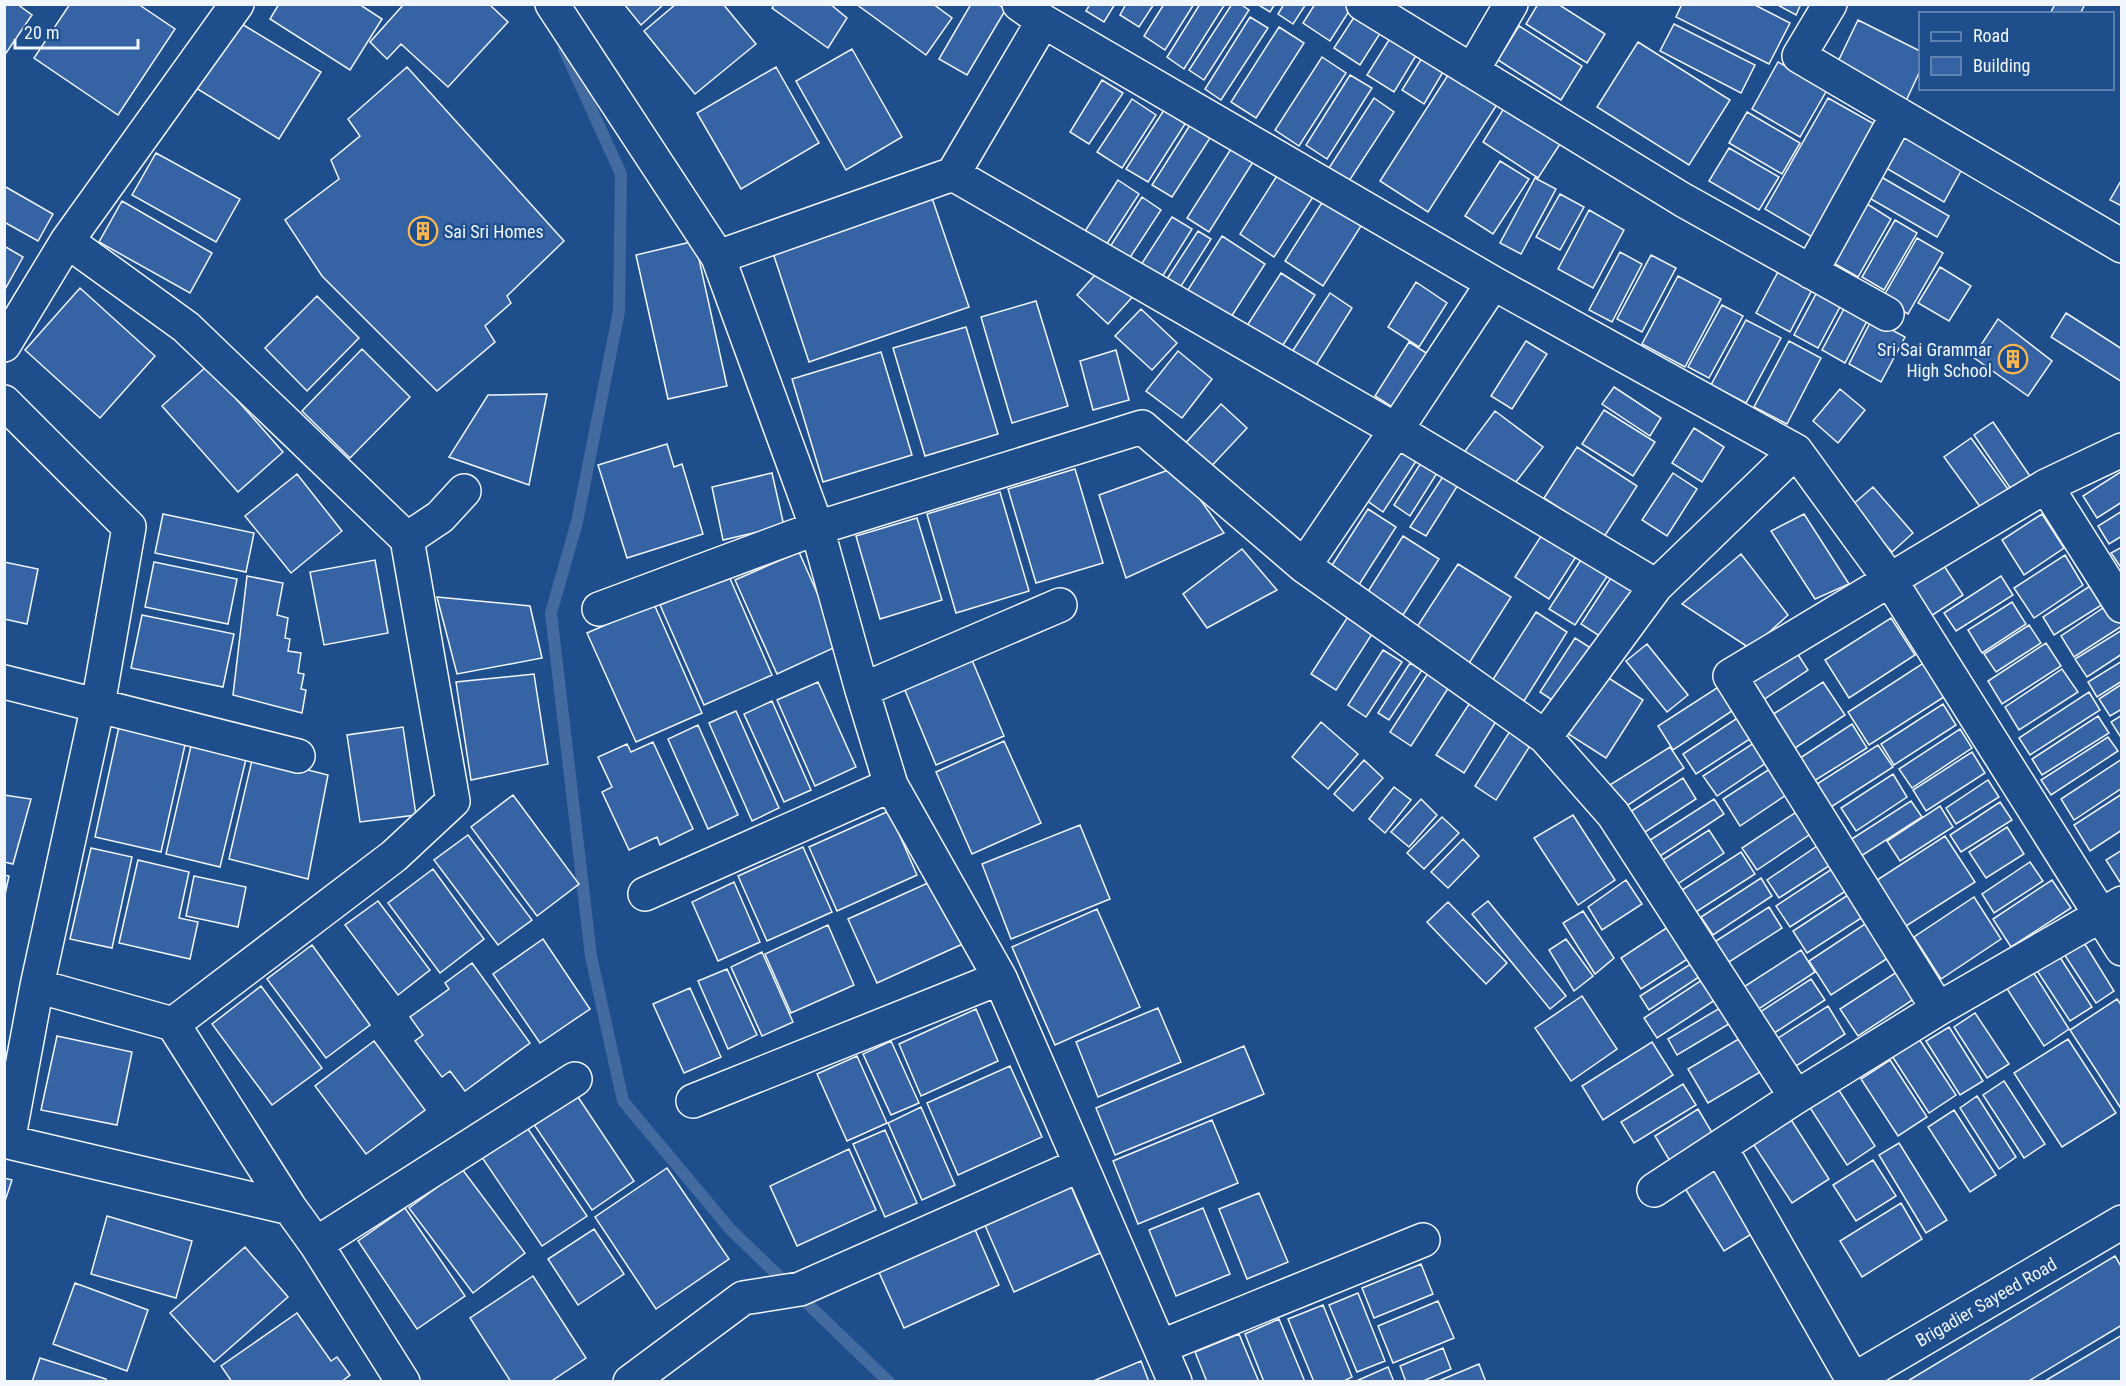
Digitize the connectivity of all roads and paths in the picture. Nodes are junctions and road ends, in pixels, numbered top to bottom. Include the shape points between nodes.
1 (237, 4) edge
2 (552, 4) edge
3 (1364, 4) edge
4 (1511, 4) edge
5 (1830, 4) edge
6 (1031, 13) edge
7 (1472, 71) junction
8 (1898, 114) junction
9 (953, 174) junction
10 (67, 241) junction
11 (2121, 246) edge
12 (718, 257) junction
13 (1812, 272) junction
14 (1493, 283) junction
15 (1887, 314) dead end
16 (4, 345) edge
17 (4, 402) edge
18 (1396, 430) junction
19 (2121, 450) edge
20 (1796, 451) junction
21 (2046, 486) junction
22 (464, 491) dead end
23 (817, 528) junction
24 (407, 539) junction
25 (1304, 566) junction
26 (1890, 580) junction
27 (1656, 586) junction
28 (1060, 605) dead end
29 (2121, 606) edge
30 (599, 609) dead end
31 (4, 682) edge
32 (862, 690) junction
33 (98, 705) junction
34 (1545, 737) junction
35 (298, 756) dead end
36 (891, 785) junction
37 (645, 894) dead end
38 (2111, 909) edge
39 (2121, 949) edge
40 (1000, 978) junction
41 (37, 986) junction
42 (1938, 1009) junction
43 (173, 1024) junction
44 (575, 1079) dead end
45 (1796, 1097) junction
46 (693, 1101) dead end
47 (6, 1142) edge
48 (1720, 1147) junction
49 (1080, 1165) junction
50 (1654, 1190) dead end
51 (290, 1208) junction
52 (2121, 1222) edge
53 (1423, 1240) dead end
54 (316, 1244) junction
55 (1160, 1347) junction
56 (1852, 1381) edge
57 (403, 1382) edge
58 (630, 1382) edge
59 (1175, 1382) edge

1 - 10 street
2 - 12 street
3 - 7 street
4 - 7 street
5 - 8 street via 1799,56
6 - 9 street
6 - 14 street
7 - 13 street via 1683,200
8 - 11 street
8 - 13 street
9 - 12 street
9 - 18 street
10 - 16 street
10 - 24 street via 186,327
12 - 23 street
13 - 15 street
14 - 18 street
14 - 20 street
17 - 33 street via 129,527
18 - 25 street
18 - 27 street
19 - 21 street
20 - 26 street
20 - 27 street
21 - 26 street
21 - 29 street
22 - 24 street via 440,517
23 - 25 street via 1142,427
23 - 30 street
23 - 32 street
24 - 43 street via 453,801 394,856
25 - 34 street
26 - 38 street
26 - 42 street via 1730,676
27 - 34 street
28 - 32 street
31 - 33 street
32 - 36 street
33 - 35 street
33 - 41 street
34 - 45 street via 1613,814
36 - 37 street
36 - 40 street
38 - 39 street
38 - 42 street
40 - 46 street
40 - 49 street
41 - 43 street
41 - 47 street
42 - 45 street
43 - 51 street
44 - 54 street
45 - 48 street
47 - 51 street
48 - 50 street
48 - 56 street
49 - 55 street
49 - 58 street via 800,1289 743,1298
51 - 54 street
52 - 56 street, Brigadier Sayeed Road
53 - 55 street
54 - 57 street
55 - 59 street

